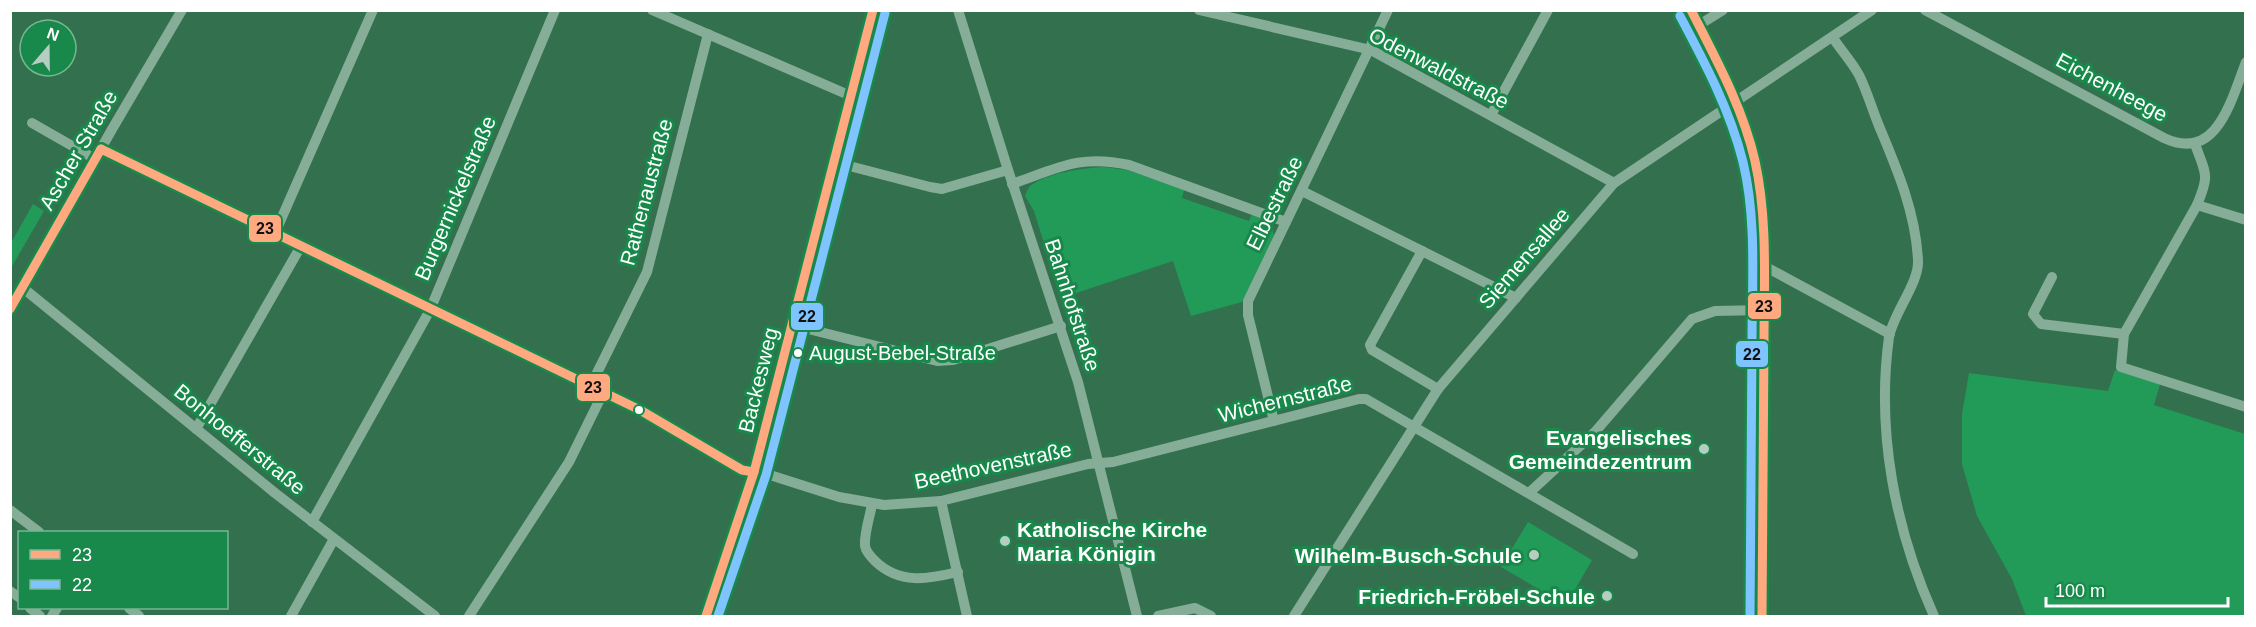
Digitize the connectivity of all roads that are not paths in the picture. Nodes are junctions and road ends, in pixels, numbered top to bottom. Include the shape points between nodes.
1 (182, 10) edge
2 (373, 10) edge
3 (555, 10) edge
4 (652, 10) edge
5 (873, 10) edge
6 (958, 10) edge
7 (1199, 10) edge
8 (1388, 10) edge
9 (1548, 10) edge
10 (1691, 10) edge
11 (1724, 10) edge
12 (1872, 10) edge
13 (1925, 10) edge
14 (1699, 25) junction
15 (708, 34) junction
16 (1833, 38) junction
17 (1371, 50) junction
18 (2246, 62) edge
19 (851, 96) junction
20 (1734, 102) junction
21 (1491, 115) junction
22 (32, 123) dead end
23 (2195, 144) junction
24 (98, 154) junction
25 (834, 162) junction
26 (1008, 170) junction
27 (1614, 183) junction
28 (1012, 184) junction
29 (1302, 191) junction
30 (2197, 205) junction
31 (2246, 219) edge
32 (1286, 222) junction
33 (275, 233) junction
34 (301, 246) junction
35 (1422, 251) junction
36 (1764, 267) junction
37 (2052, 277) dead end
38 (23, 288) junction
39 (1516, 298) junction
40 (10, 310) edge
41 (430, 310) junction
42 (1764, 310) junction
43 (792, 325) junction
44 (1061, 326) junction
45 (1890, 334) junction
46 (2124, 334) junction
47 (590, 387) junction
48 (1438, 389) junction
49 (603, 393) junction
50 (2246, 407) edge
51 (1274, 421) junction
52 (1413, 425) junction
53 (193, 427) junction
54 (1100, 463) junction
55 (754, 472) junction
56 (1529, 493) junction
57 (941, 501) junction
58 (872, 504) junction
59 (10, 510) edge
60 (312, 522) junction
61 (38, 531) edge
62 (334, 539) junction
63 (1633, 554) dead end
64 (958, 572) junction
65 (424, 613) edge
66 (291, 616) edge
67 (435, 616) edge
68 (469, 616) edge
69 (706, 616) edge
70 (967, 616) edge
71 (1137, 616) edge
72 (1158, 616) edge
73 (1211, 616) edge
74 (1294, 616) edge
75 (1762, 616) edge
76 (1934, 616) edge

1 - 24 street, Ascher Straße
2 - 33 street
3 - 41 street, Burgernickelstraße
4 - 15 street
5 - 19 street, Backesweg
6 - 26 street, Bahnhofstraße
7 - 17 street, Odenwaldstraße
8 - 17 street, Elbestraße
9 - 21 street
10 - 14 street
11 - 14 street
12 - 16 street, Siemensallee
13 - 23 street, Eichenheege via 2164,138
14 - 20 street
15 - 19 street
15 - 47 street, Rathenaustraße via 647,272
16 - 20 street, Siemensallee
16 - 45 street via 1862,83 1898,170 1913,232 1918,268
17 - 21 street, Odenwaldstraße
17 - 29 street, Elbestraße
18 - 23 street via 2223,119 2208,137
19 - 25 street, Backesweg
20 - 27 street, Siemensallee
20 - 36 street via 1759,181
21 - 27 street, Odenwaldstraße
22 - 24 street, Beethovenstraße
23 - 30 street via 2207,177
24 - 33 street, Beethovenstraße
24 - 38 street, Ascher Straße
25 - 26 street via 942,189
25 - 43 street, Backesweg
26 - 28 street, Bahnhofstraße
27 - 39 street, Siemensallee
28 - 32 street via 1074,162 1112,161
28 - 44 street, Bahnhofstraße
29 - 32 street, Elbestraße
29 - 35 street
30 - 31 street
30 - 46 street
32 - 51 street, Elbestraße via 1247,307
33 - 34 street, Beethovenstraße
34 - 41 street, Beethovenstraße
34 - 53 street
35 - 39 street
35 - 48 street via 1370,345 1372,351
36 - 42 street
36 - 45 street
37 - 46 street via 2033,314 2041,324
38 - 40 street, Ascher Straße
38 - 53 street, Bonhoefferstraße
39 - 48 street, Siemensallee
41 - 47 street, Beethovenstraße
41 - 60 street, Burgernickelstraße
42 - 56 street via 1715,310 1692,319 1595,432
42 - 75 street
43 - 44 street via 937,362
43 - 55 street, Backesweg
44 - 54 street, Bahnhofstraße
45 - 76 street via 1884,384 1890,468 1911,560
46 - 50 street via 2121,367
47 - 49 street, Beethovenstraße
48 - 52 street, Siemensallee
49 - 55 street, Beethovenstraße via 666,424 742,470
49 - 68 street via 569,462
51 - 52 street, Wichernstraße via 1366,399
51 - 54 street, Wichernstraße
52 - 56 street, Wichernstraße
52 - 74 street, Siemensallee
53 - 60 street, Bonhoefferstraße
54 - 57 street, Beethovenstraße
54 - 71 street, Bahnhofstraße
55 - 58 street, Beethovenstraße
55 - 69 street, Backesweg
56 - 63 street, Wichernstraße
57 - 58 street, Beethovenstraße
57 - 64 street
58 - 64 street via 865,545 867,552 888,572 914,580
59 - 61 street
60 - 62 street, Bonhoefferstraße
62 - 65 street, Bonhoefferstraße
62 - 66 street
64 - 70 street
65 - 67 street, Bonhoefferstraße
72 - 73 street via 1195,608

